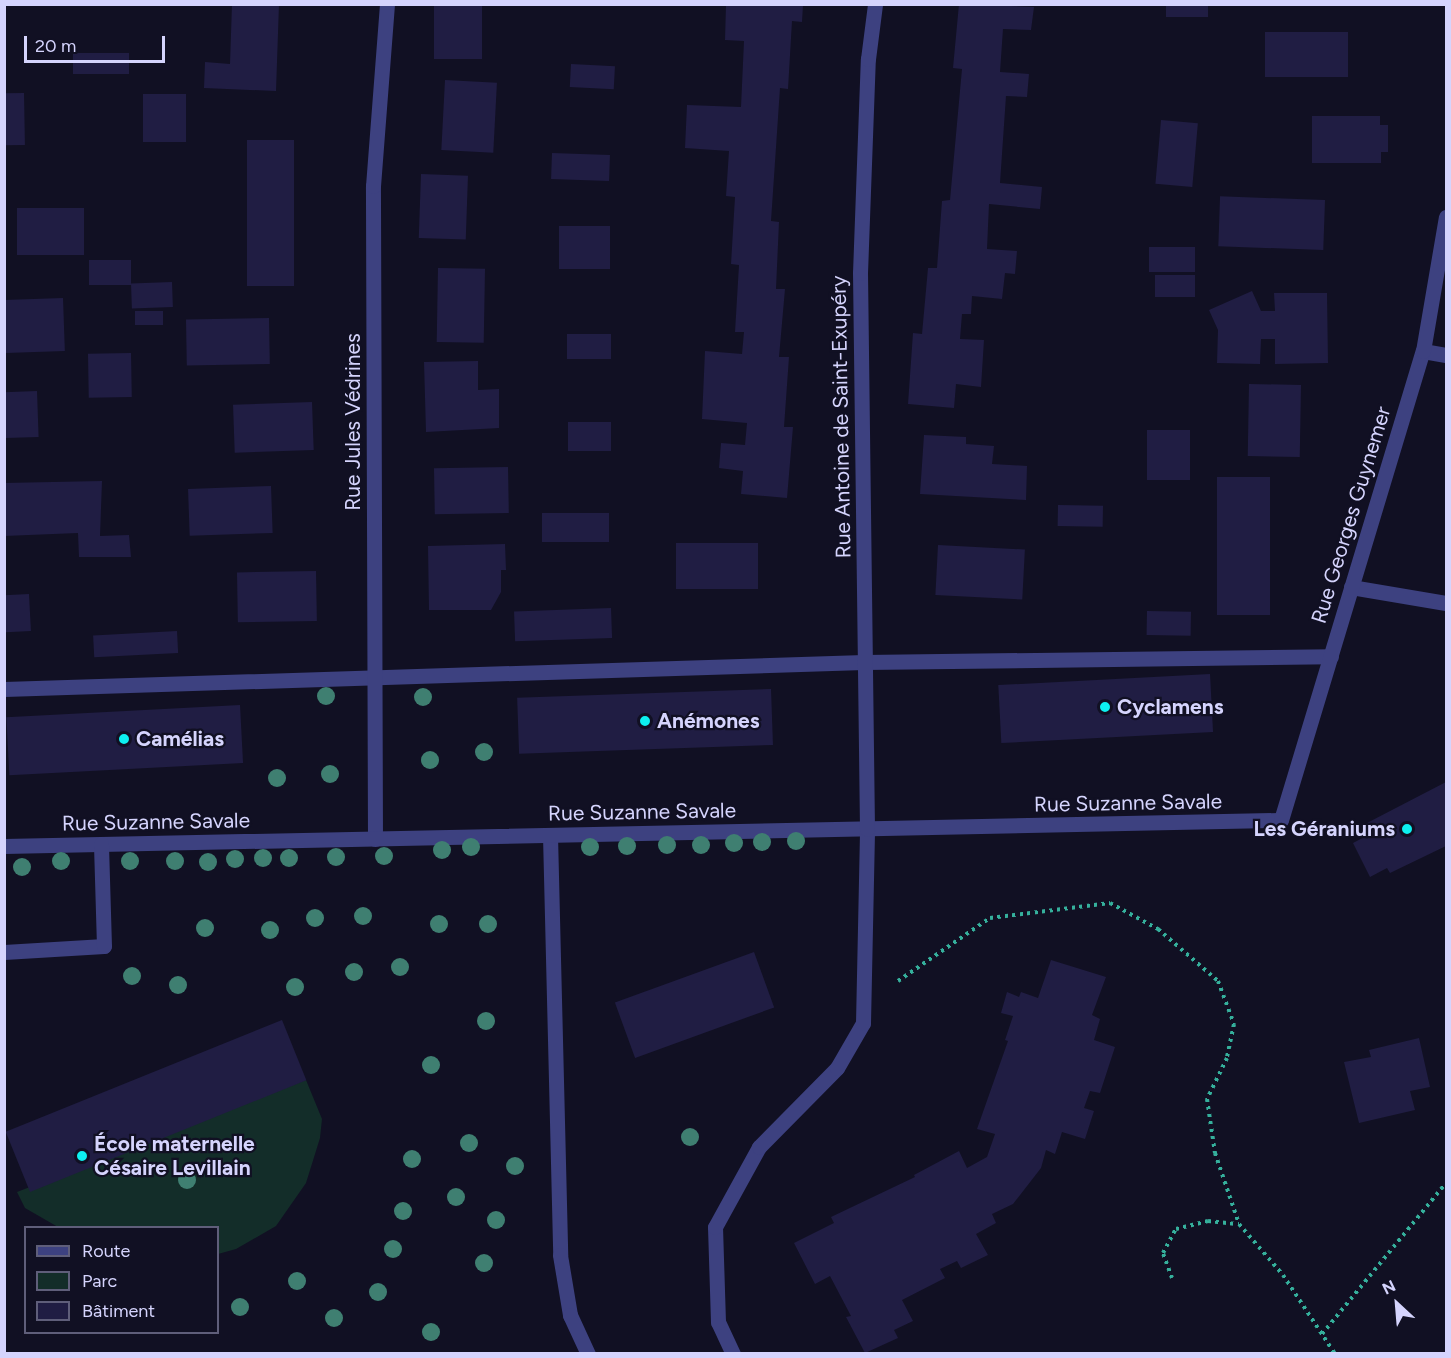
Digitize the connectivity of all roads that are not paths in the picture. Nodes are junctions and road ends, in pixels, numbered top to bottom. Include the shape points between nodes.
1 (387, 4) edge
2 (875, 4) edge
3 (1446, 217) edge
4 (1423, 351) junction
5 (1446, 355) edge
6 (1351, 587) junction
7 (1446, 603) edge
8 (1330, 656) junction
9 (864, 662) junction
10 (375, 677) junction
11 (4, 689) edge
12 (1281, 820) joint
13 (867, 829) junction
14 (550, 835) junction
15 (375, 839) junction
16 (101, 844) junction
17 (4, 846) edge
18 (4, 952) edge
19 (588, 1353) edge
20 (733, 1353) edge

1 - 10 street, Rue Jules Védrines via 373,186
2 - 9 street, Rue Antoine de Saint-Exupéry via 868,59 860,273
3 - 4 street, Rue Georges Guynemer
4 - 5 street
4 - 6 street, Rue Georges Guynemer
6 - 7 street
6 - 8 street, Rue Georges Guynemer
8 - 9 street
8 - 12 street, Rue Georges Guynemer
9 - 10 street
9 - 13 street, Rue Antoine de Saint-Exupéry
10 - 11 street
10 - 15 street, Rue Jules Védrines
12 - 13 street, Rue Suzanne Savale
13 - 14 street, Rue Suzanne Savale
13 - 20 street, Rue Antoine de Saint-Exupéry via 862,1023 837,1068 759,1147 715,1227 718,1322
14 - 15 street, Rue Suzanne Savale
14 - 19 street via 560,1256 570,1315
15 - 16 street, Rue Suzanne Savale
16 - 17 street, Rue Suzanne Savale
16 - 18 street via 104,946

